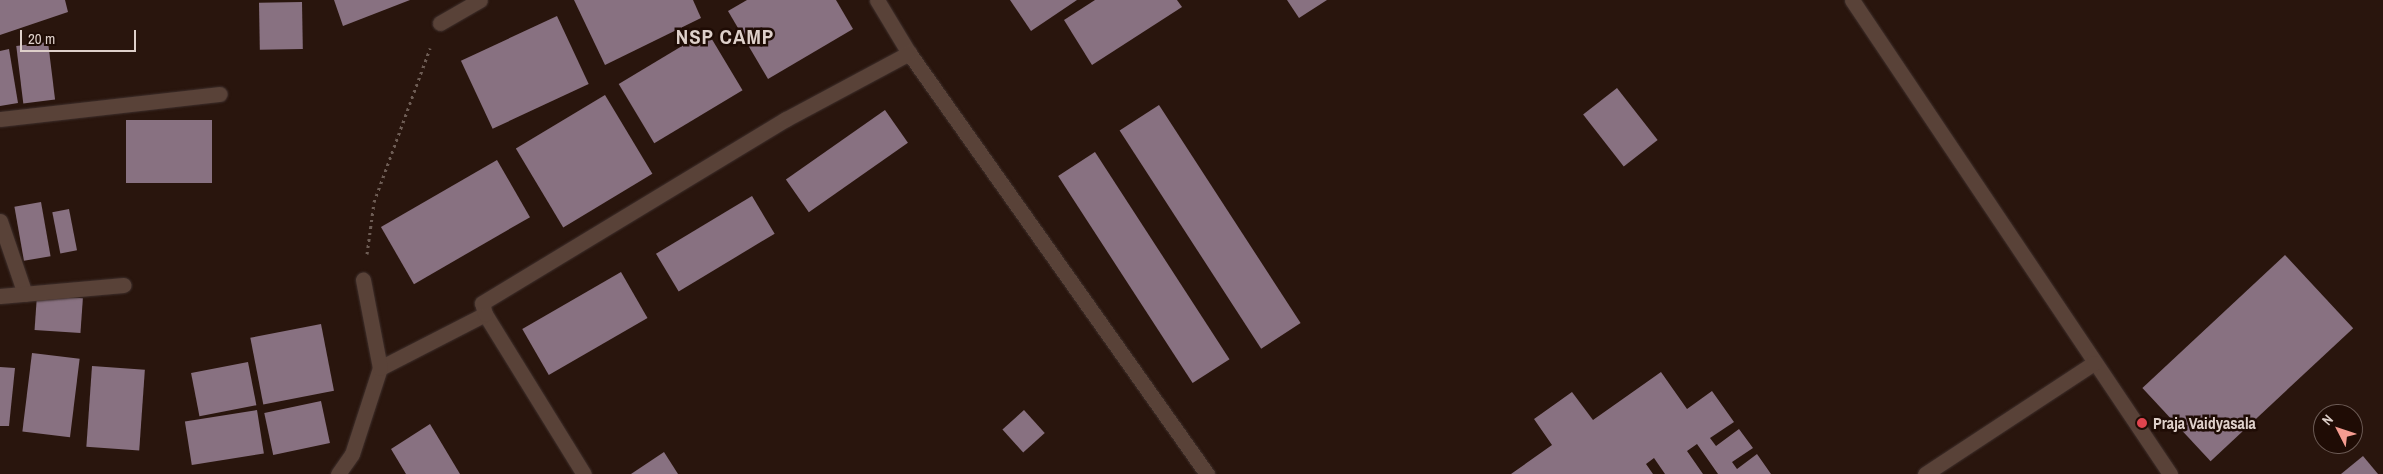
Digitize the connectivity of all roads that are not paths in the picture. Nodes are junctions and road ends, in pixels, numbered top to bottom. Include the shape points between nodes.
1 (480, 0) edge
2 (877, 0) edge
3 (1852, 0) edge
4 (440, 23) road end
5 (909, 54) junction
6 (220, 94) dead end
7 (0, 119) edge
8 (0, 221) edge
9 (364, 280) road end
10 (124, 285) dead end
11 (25, 294) junction
12 (0, 296) edge
13 (485, 314) junction
14 (2094, 363) junction
15 (380, 368) junction
16 (338, 474) edge
17 (584, 474) edge
18 (1208, 474) edge
19 (1925, 474) edge
20 (2170, 474) edge

1 - 4 street
2 - 5 street
3 - 14 street
5 - 13 street via 786,119 482,303
5 - 18 street
6 - 7 street
8 - 11 street
9 - 15 street
10 - 11 street
11 - 12 street
13 - 15 street
13 - 17 street
14 - 19 street
14 - 20 street
15 - 16 street via 352,454

